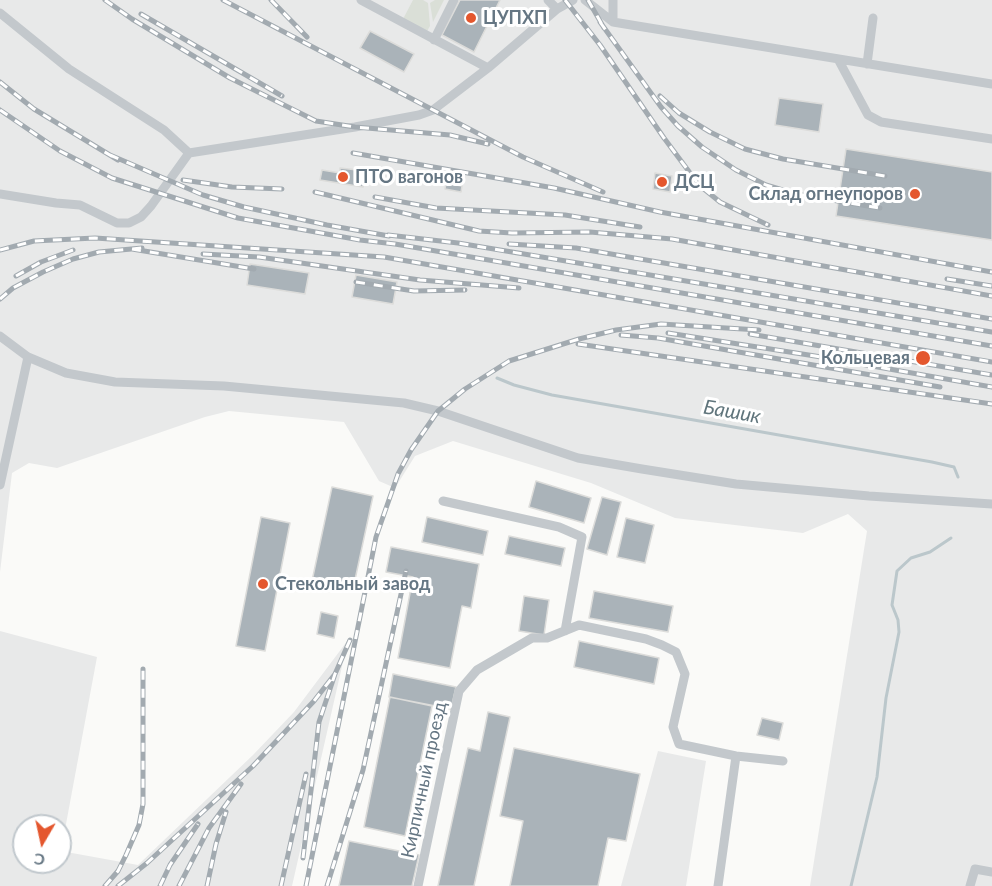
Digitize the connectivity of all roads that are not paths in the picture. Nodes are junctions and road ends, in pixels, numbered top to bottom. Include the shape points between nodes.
1 (361, 0) edge
2 (454, 0) edge
3 (549, 0) edge
4 (573, 0) edge
5 (585, 0) edge
6 (613, 0) edge
7 (557, 9) junction
8 (0, 13) edge
9 (873, 18) dead end
10 (614, 22) junction
11 (434, 40) junction
12 (838, 59) junction
13 (867, 64) junction
14 (488, 68) junction
15 (992, 84) edge
16 (992, 140) edge
17 (189, 153) junction
18 (0, 194) edge
19 (0, 336) edge
20 (27, 357) junction
21 (0, 485) edge
22 (443, 501) dead end
23 (992, 504) edge
24 (565, 631) junction
25 (736, 756) junction
26 (783, 761) dead end
27 (992, 872) edge
28 (418, 886) edge
29 (718, 886) edge
30 (970, 886) edge

1 - 11 street
2 - 11 street
3 - 7 street
4 - 7 street
5 - 10 street
6 - 10 street
7 - 14 street
8 - 17 street via 69,69 164,130
9 - 13 street
10 - 12 street
11 - 14 street
12 - 13 street
12 - 16 street via 868,115 881,122
13 - 15 street
14 - 17 street via 419,115
17 - 18 street via 151,206 129,223 117,223 80,205
19 - 20 street
20 - 21 street
20 - 23 street via 66,373 115,382 224,386 404,403 578,458 725,482
22 - 24 street via 559,527 582,537
24 - 25 street, Кирпичный проезд via 579,625 646,639 676,652 685,674 673,727 679,744
24 - 28 street, Кирпичный проезд via 547,638 532,638 514,648 477,670 459,691
25 - 26 street, Кирпичный проезд
25 - 29 street
27 - 30 street via 975,869

